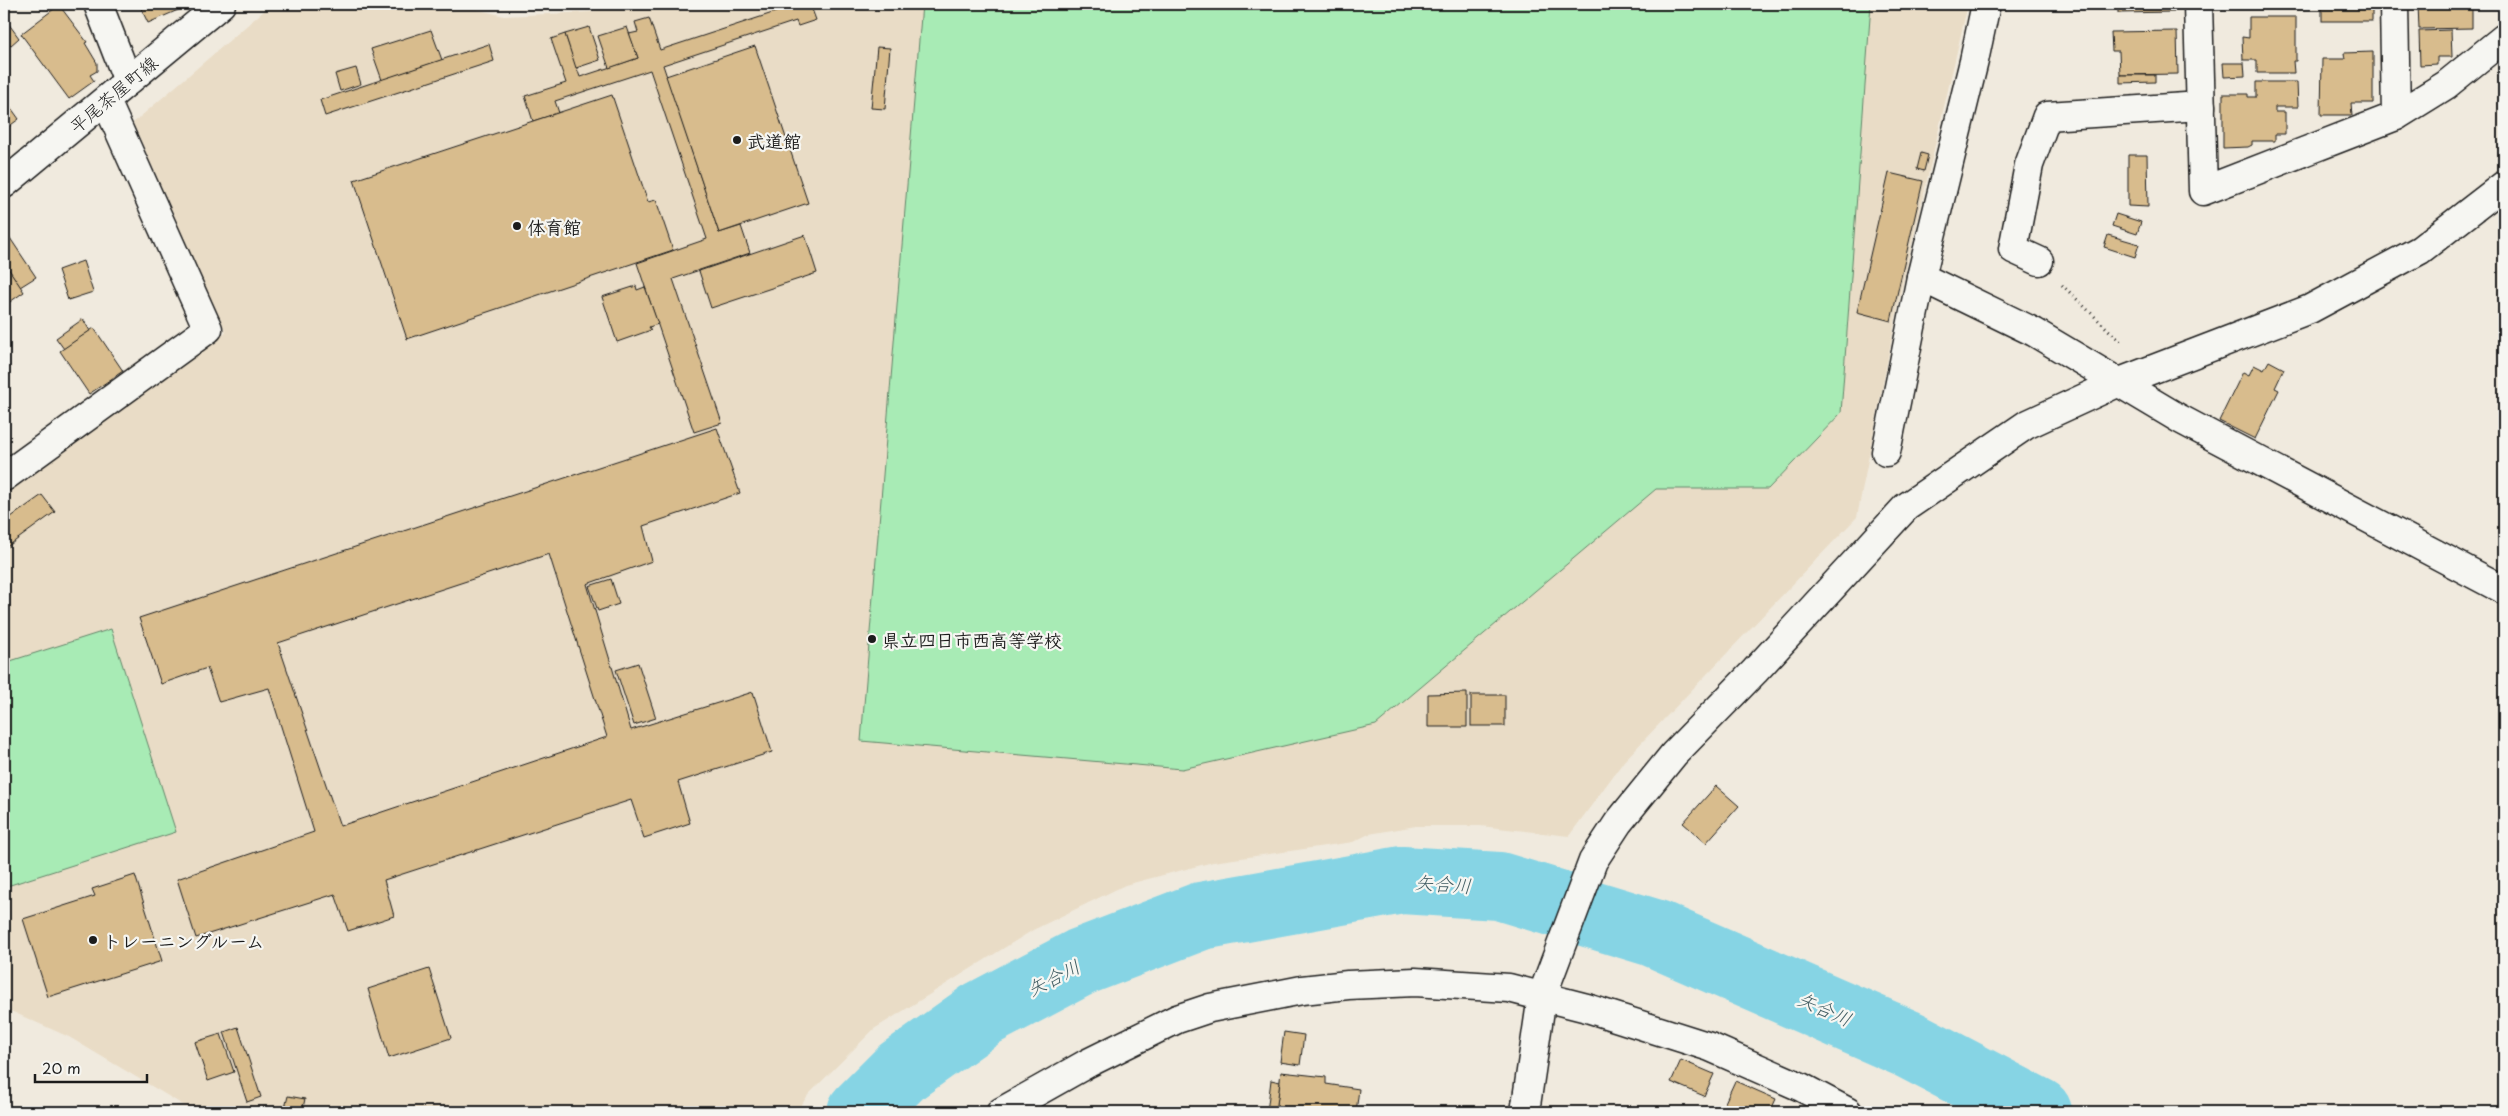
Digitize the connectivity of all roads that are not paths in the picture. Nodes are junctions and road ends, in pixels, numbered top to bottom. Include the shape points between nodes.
1 (98, 4) edge
2 (221, 4) edge
3 (1986, 4) edge
4 (2198, 4) edge
5 (2394, 4) edge
6 (2504, 38) edge
7 (128, 81) junction
8 (106, 101) junction
9 (2201, 106) junction
10 (2396, 116) junction
11 (4, 184) edge
12 (2504, 185) edge
13 (2039, 262) road end
14 (1921, 277) junction
15 (2118, 382) junction
16 (1886, 452) dead end
17 (4, 477) edge
18 (2504, 590) edge
19 (1542, 996) junction
20 (1001, 1112) edge
21 (1525, 1112) edge
22 (1848, 1112) edge

1 - 7 street
2 - 7 street, 平尾茶屋町線
3 - 14 street
4 - 9 street
5 - 10 street
6 - 10 street via 2446,85
7 - 8 street, 平尾茶屋町線
8 - 11 street, 平尾茶屋町線
8 - 17 street via 208,330
9 - 10 street via 2203,192
9 - 13 street via 2047,116 2029,165 2013,249
12 - 15 street via 2420,250 2310,309
14 - 15 street via 2034,332
14 - 16 street
15 - 18 street via 2180,419
15 - 19 street via 2026,425 1906,507 1674,754 1618,823 1593,861
19 - 20 street via 1508,988 1415,982 1348,985 1261,996 1177,1019 1088,1062
19 - 21 street
19 - 22 street via 1710,1047 1801,1087

